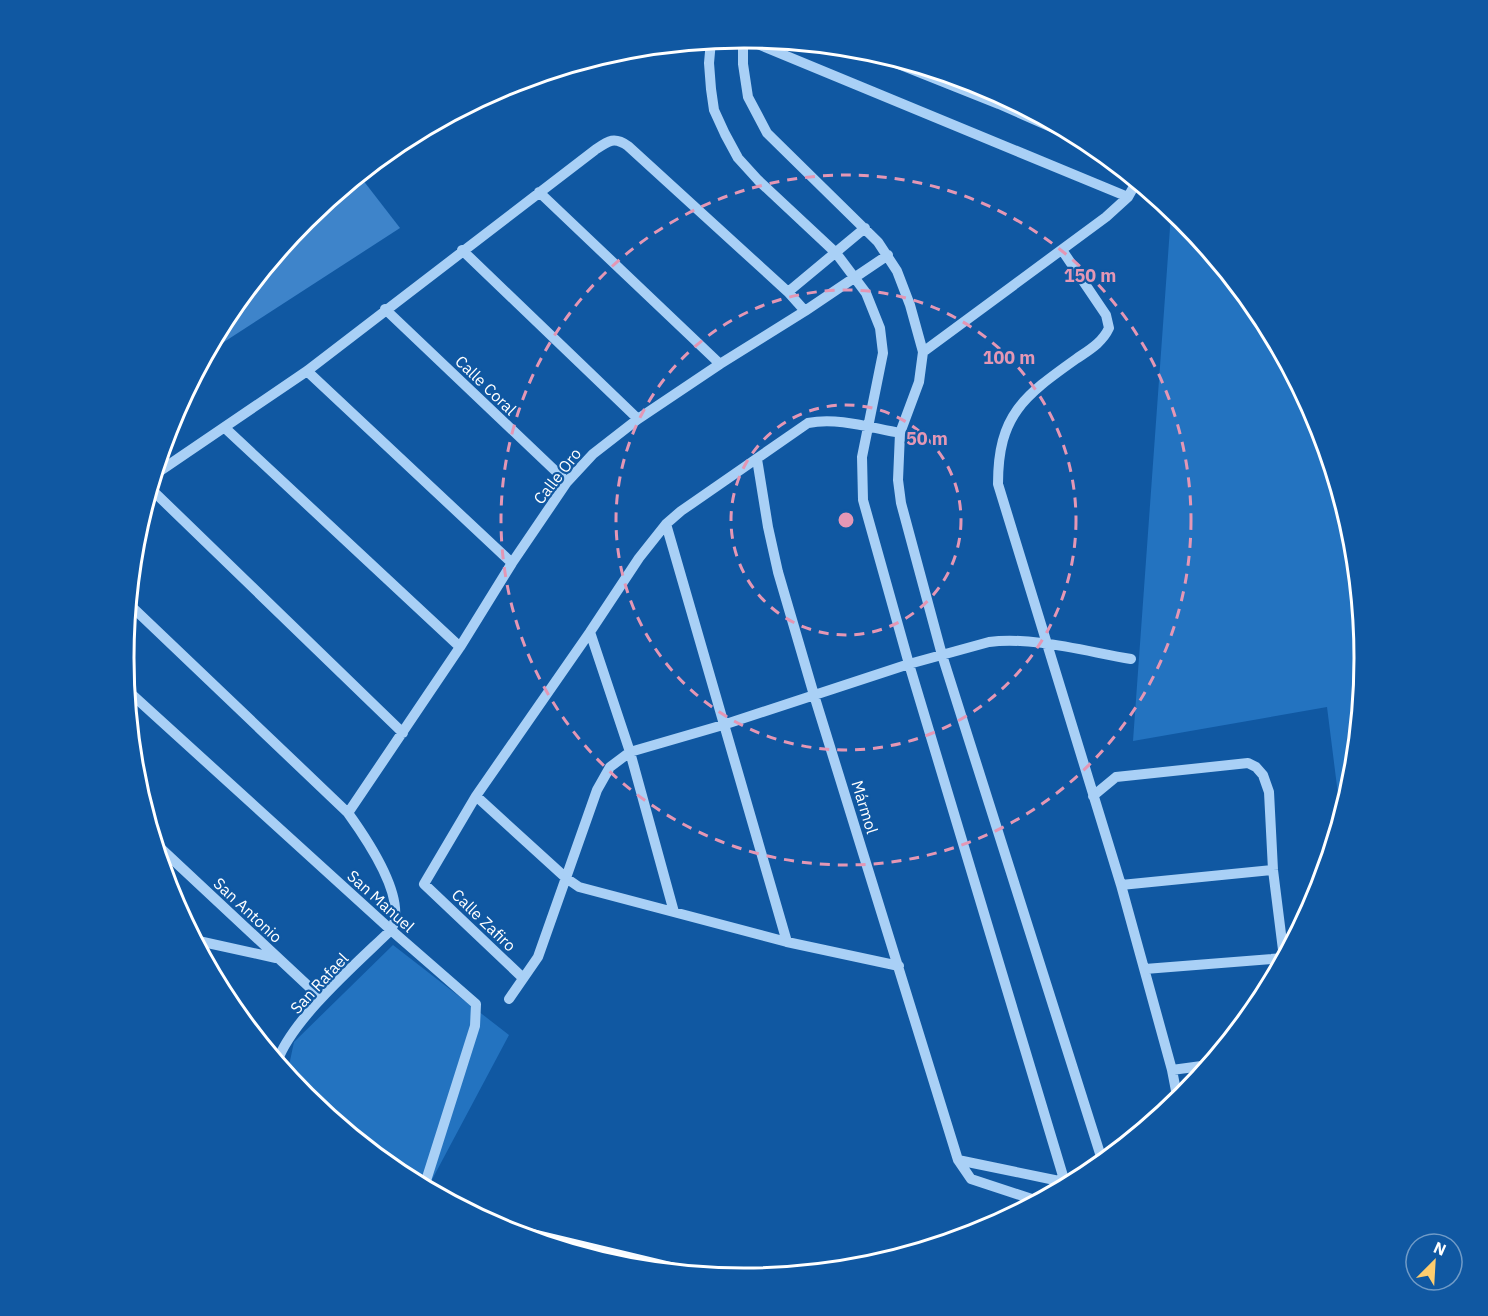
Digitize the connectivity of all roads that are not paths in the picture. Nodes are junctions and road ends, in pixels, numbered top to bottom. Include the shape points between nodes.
1 (743, 48) edge
2 (710, 49) edge
3 (769, 49) edge
4 (1133, 188) edge
5 (539, 192) junction
6 (1128, 197) junction
7 (865, 228) junction
8 (462, 250) junction
9 (1062, 250) junction
10 (836, 253) junction
11 (888, 255) junction
12 (857, 278) junction
13 (788, 292) junction
14 (385, 309) junction
15 (805, 311) junction
16 (923, 352) junction
17 (720, 363) junction
18 (307, 371) junction
19 (638, 419) junction
20 (867, 427) junction
21 (225, 428) junction
22 (900, 433) junction
23 (757, 459) junction
24 (164, 468) edge
25 (567, 482) junction
26 (157, 494) edge
27 (666, 524) junction
28 (512, 563) junction
29 (136, 610) edge
30 (590, 632) junction
31 (1046, 644) junction
32 (460, 647) junction
33 (942, 655) junction
34 (1131, 659) dead end
35 (909, 664) junction
36 (814, 695) junction
37 (135, 697) edge
38 (723, 725) junction
39 (403, 733) junction
40 (630, 752) junction
41 (476, 796) junction
42 (1093, 796) junction
43 (348, 813) junction
44 (166, 853) edge
45 (1273, 870) junction
46 (566, 878) junction
47 (1120, 885) junction
48 (674, 912) junction
49 (390, 930) junction
50 (205, 942) edge
51 (788, 942) junction
52 (1282, 944) edge
53 (278, 959) junction
54 (1274, 959) edge
55 (899, 966) junction
56 (1145, 969) junction
57 (523, 978) junction
58 (321, 998) junction
59 (509, 999) dead end
60 (281, 1054) edge
61 (1197, 1067) edge
62 (1172, 1070) junction
63 (1176, 1088) edge
64 (1099, 1153) edge
65 (958, 1160) junction
66 (1065, 1176) edge
67 (426, 1178) edge
68 (1056, 1181) edge
69 (1028, 1198) edge

1 - 7 street via 748,97 767,133
2 - 10 street via 714,110 738,158
3 - 6 street
4 - 6 street
5 - 8 street
5 - 13 street via 594,150 612,140 620,141
5 - 17 street
6 - 9 street
7 - 10 street
7 - 11 street
8 - 14 street
8 - 19 street
9 - 16 street
9 - 31 street via 1106,315 1108,328 1099,342 1025,399 1002,437 998,461 998,484
10 - 12 street
10 - 13 street
11 - 12 street, Calle Oro
11 - 16 street via 910,305
12 - 15 street, Calle Oro
12 - 20 street via 880,328 884,352
13 - 15 street
14 - 18 street
14 - 25 street, Calle Coral
15 - 17 street, Calle Oro
16 - 22 street via 919,382
17 - 19 street, Calle Oro
18 - 21 street
18 - 28 street
19 - 25 street, Calle Oro via 592,454
20 - 22 street
20 - 23 street via 820,420 808,423
20 - 35 street via 861,457 863,501
21 - 24 street
21 - 32 street
22 - 33 street via 901,503
23 - 27 street
23 - 36 street, Mármol via 778,572
25 - 28 street, Calle Oro
26 - 39 street
27 - 30 street
27 - 38 street
28 - 32 street, Calle Oro
29 - 43 street
30 - 40 street
30 - 41 street
31 - 33 street via 996,641
31 - 34 street
31 - 42 street
32 - 39 street, Calle Oro
33 - 35 street
33 - 64 street
35 - 36 street
35 - 66 street
36 - 38 street
36 - 55 street, Mármol
37 - 49 street, San Manuel
38 - 40 street
38 - 51 street
39 - 43 street, Calle Oro
40 - 46 street via 610,767 601,783
40 - 48 street
41 - 46 street
41 - 57 street, Calle Zafiro via 424,884
42 - 45 street via 1116,777 1248,764 1256,767 1269,792
42 - 47 street
43 - 49 street via 376,854 388,884 396,912 396,922
44 - 53 street, San Antonio
45 - 47 street
45 - 52 street
46 - 48 street via 590,891
46 - 57 street via 538,957
47 - 56 street
48 - 51 street
49 - 58 street, San Rafael
49 - 67 street, San Manuel via 476,1004 476,1026
50 - 53 street
51 - 55 street
53 - 58 street, San Antonio
54 - 56 street
55 - 65 street, Mármol
56 - 62 street
57 - 59 street
58 - 60 street, San Rafael
61 - 62 street
62 - 63 street
65 - 68 street
65 - 69 street, Mármol via 971,1179

